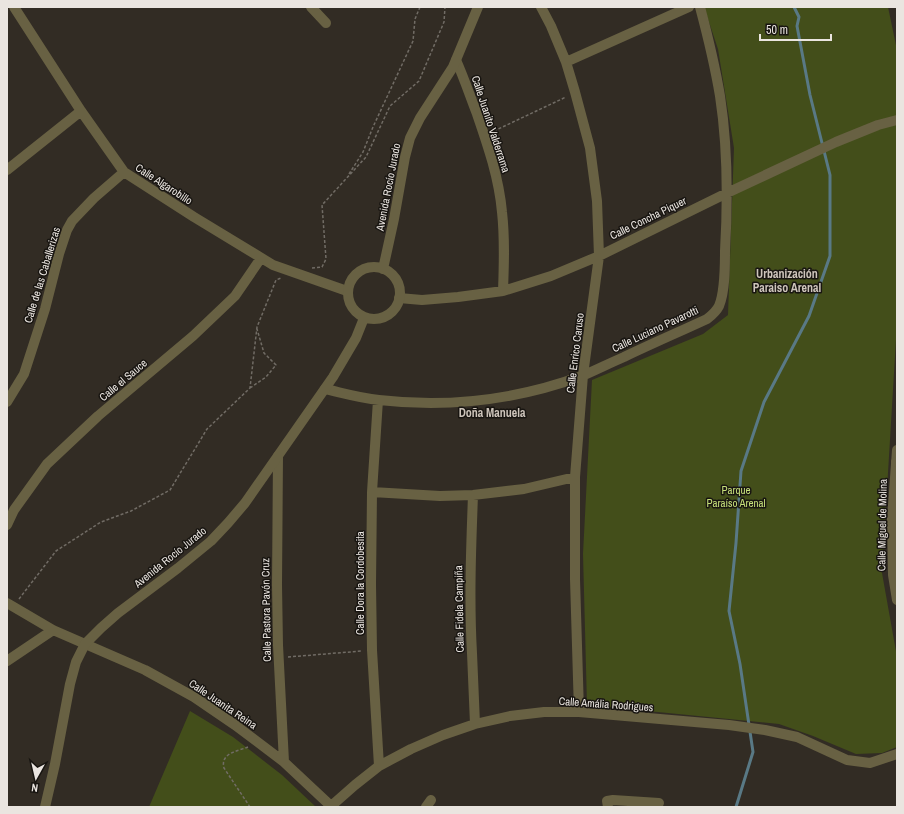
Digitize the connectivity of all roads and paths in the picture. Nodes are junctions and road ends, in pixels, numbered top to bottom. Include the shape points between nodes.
1 (14, 7) edge
2 (311, 7) edge
3 (420, 7) edge
4 (445, 7) edge
5 (478, 7) edge
6 (541, 7) edge
7 (689, 7) edge
8 (700, 7) edge
9 (326, 23) dead end
10 (456, 60) junction
11 (566, 62) junction
12 (576, 92) junction
13 (81, 111) junction
14 (897, 120) edge
15 (485, 135) junction
16 (7, 170) edge
17 (124, 172) junction
18 (345, 179) junction
19 (727, 193) junction
20 (599, 256) junction
21 (261, 258) junction
22 (383, 268) junction
23 (294, 273) junction
24 (347, 291) junction
25 (503, 291) junction
26 (399, 298) junction
27 (364, 318) junction
28 (257, 327) junction
29 (583, 375) junction
30 (250, 388) junction
31 (325, 389) junction
32 (378, 400) junction
33 (7, 402) edge
34 (897, 450) edge
35 (278, 456) junction
36 (896, 462) edge
37 (575, 477) junction
38 (372, 492) junction
39 (473, 495) junction
40 (7, 525) edge
41 (18, 600) dead end
42 (897, 600) edge
43 (7, 603) edge
44 (53, 630) junction
45 (85, 644) junction
46 (372, 650) junction
47 (279, 658) junction
48 (7, 661) edge
49 (580, 712) junction
50 (475, 724) junction
51 (260, 744) junction
52 (897, 754) edge
53 (284, 762) junction
54 (379, 766) junction
55 (659, 803) dead end
56 (45, 807) edge
57 (250, 807) edge
58 (331, 807) edge
59 (608, 807) edge

1 - 13 street, Calle Algarobillo
2 - 9 street
3 - 18 path via 415,19 413,41 363,152
4 - 18 path via 444,22 419,81 390,106 366,157
5 - 10 street, Avenida Rocío Jurado
6 - 11 street, Calle Enrico Caruso
7 - 11 street
8 - 19 street, Calle Luciano Pavarotti via 720,97
10 - 15 street, Calle Juanito Valderrama
10 - 22 street, Avenida Rocío Jurado via 410,138
11 - 12 street, Calle Enrico Caruso
12 - 15 path
12 - 20 street, Calle Enrico Caruso via 590,148 598,202
13 - 16 street
13 - 17 street, Calle Algarobillo
14 - 19 street, Calle Concha Piquer via 836,142
15 - 25 street, Calle Juanito Valderrama via 502,211 505,251
17 - 21 street, Calle Algarobillo
17 - 33 street, Calle de las Caballerizas via 94,198 67,230 24,374
18 - 23 path via 322,205 326,259 322,267 300,268
19 - 20 street, Calle Concha Piquer
19 - 29 street, Calle Luciano Pavarotti via 724,279 722,296 716,311 707,319
20 - 25 street, Calle Concha Piquer via 551,276
20 - 29 street, Calle Enrico Caruso
21 - 23 street, Calle Algarobillo via 273,266
21 - 40 street, Calle el Sauce via 234,296 198,331 98,416 47,464 14,510
22 - 24 street via 372,267 355,275
22 - 26 street via 396,280
23 - 24 street, Calle Algarobillo
23 - 28 path via 276,280
24 - 27 street via 349,302 355,312
25 - 26 street, Calle Concha Piquer via 422,300
26 - 27 street via 390,314 374,320
27 - 31 street, Avenida Rocío Jurado via 356,338
28 - 30 path
28 - 30 path via 264,353 276,364 266,377
29 - 32 street, Calle Luciano Pavarotti via 537,390 503,397 420,403
29 - 37 street, Calle Enrico Caruso
30 - 41 path via 207,429 170,490 131,512 101,522 56,551
31 - 32 street, Calle Luciano Pavarotti
31 - 35 street, Avenida Rocío Jurado
32 - 38 street, Calle Dora la Cordobesita
34 - 36 street, Calle Miguel de Molina
35 - 45 street, Avenida Rocío Jurado via 245,503 211,541 118,613
35 - 47 street, Calle Pastora Pavón Cruz
36 - 42 street, Calle Miguel de Molina via 892,519 893,575
37 - 39 street via 524,489
37 - 49 street, Calle Enrico Caruso via 575,579
38 - 39 street
38 - 46 street, Calle Dora la Cordobesita
39 - 50 street, Calle Fidela Campiña via 470,557
43 - 44 street, Calle Juanita Reina
44 - 45 street, Calle Juanita Reina
44 - 48 street
45 - 51 street, Calle Juanita Reina via 145,670 194,698
45 - 56 street, Avenida Rocío Jurado via 76,662 70,684 56,764
46 - 47 path
46 - 54 street, Calle Dora la Cordobesita
47 - 53 street, Calle Pastora Pavón Cruz
49 - 50 street, Calle Amália Rodrigues via 510,716
49 - 52 street, Calle Amália Rodrigues via 765,730 797,737 847,760 870,763
50 - 54 street, Calle Amália Rodrigues via 443,735
51 - 53 street, Calle Juanita Reina
51 - 57 path via 227,755 223,764
53 - 58 street, Calle Juanita Reina
54 - 58 street, Calle Amália Rodrigues
55 - 59 street via 613,800 607,801

